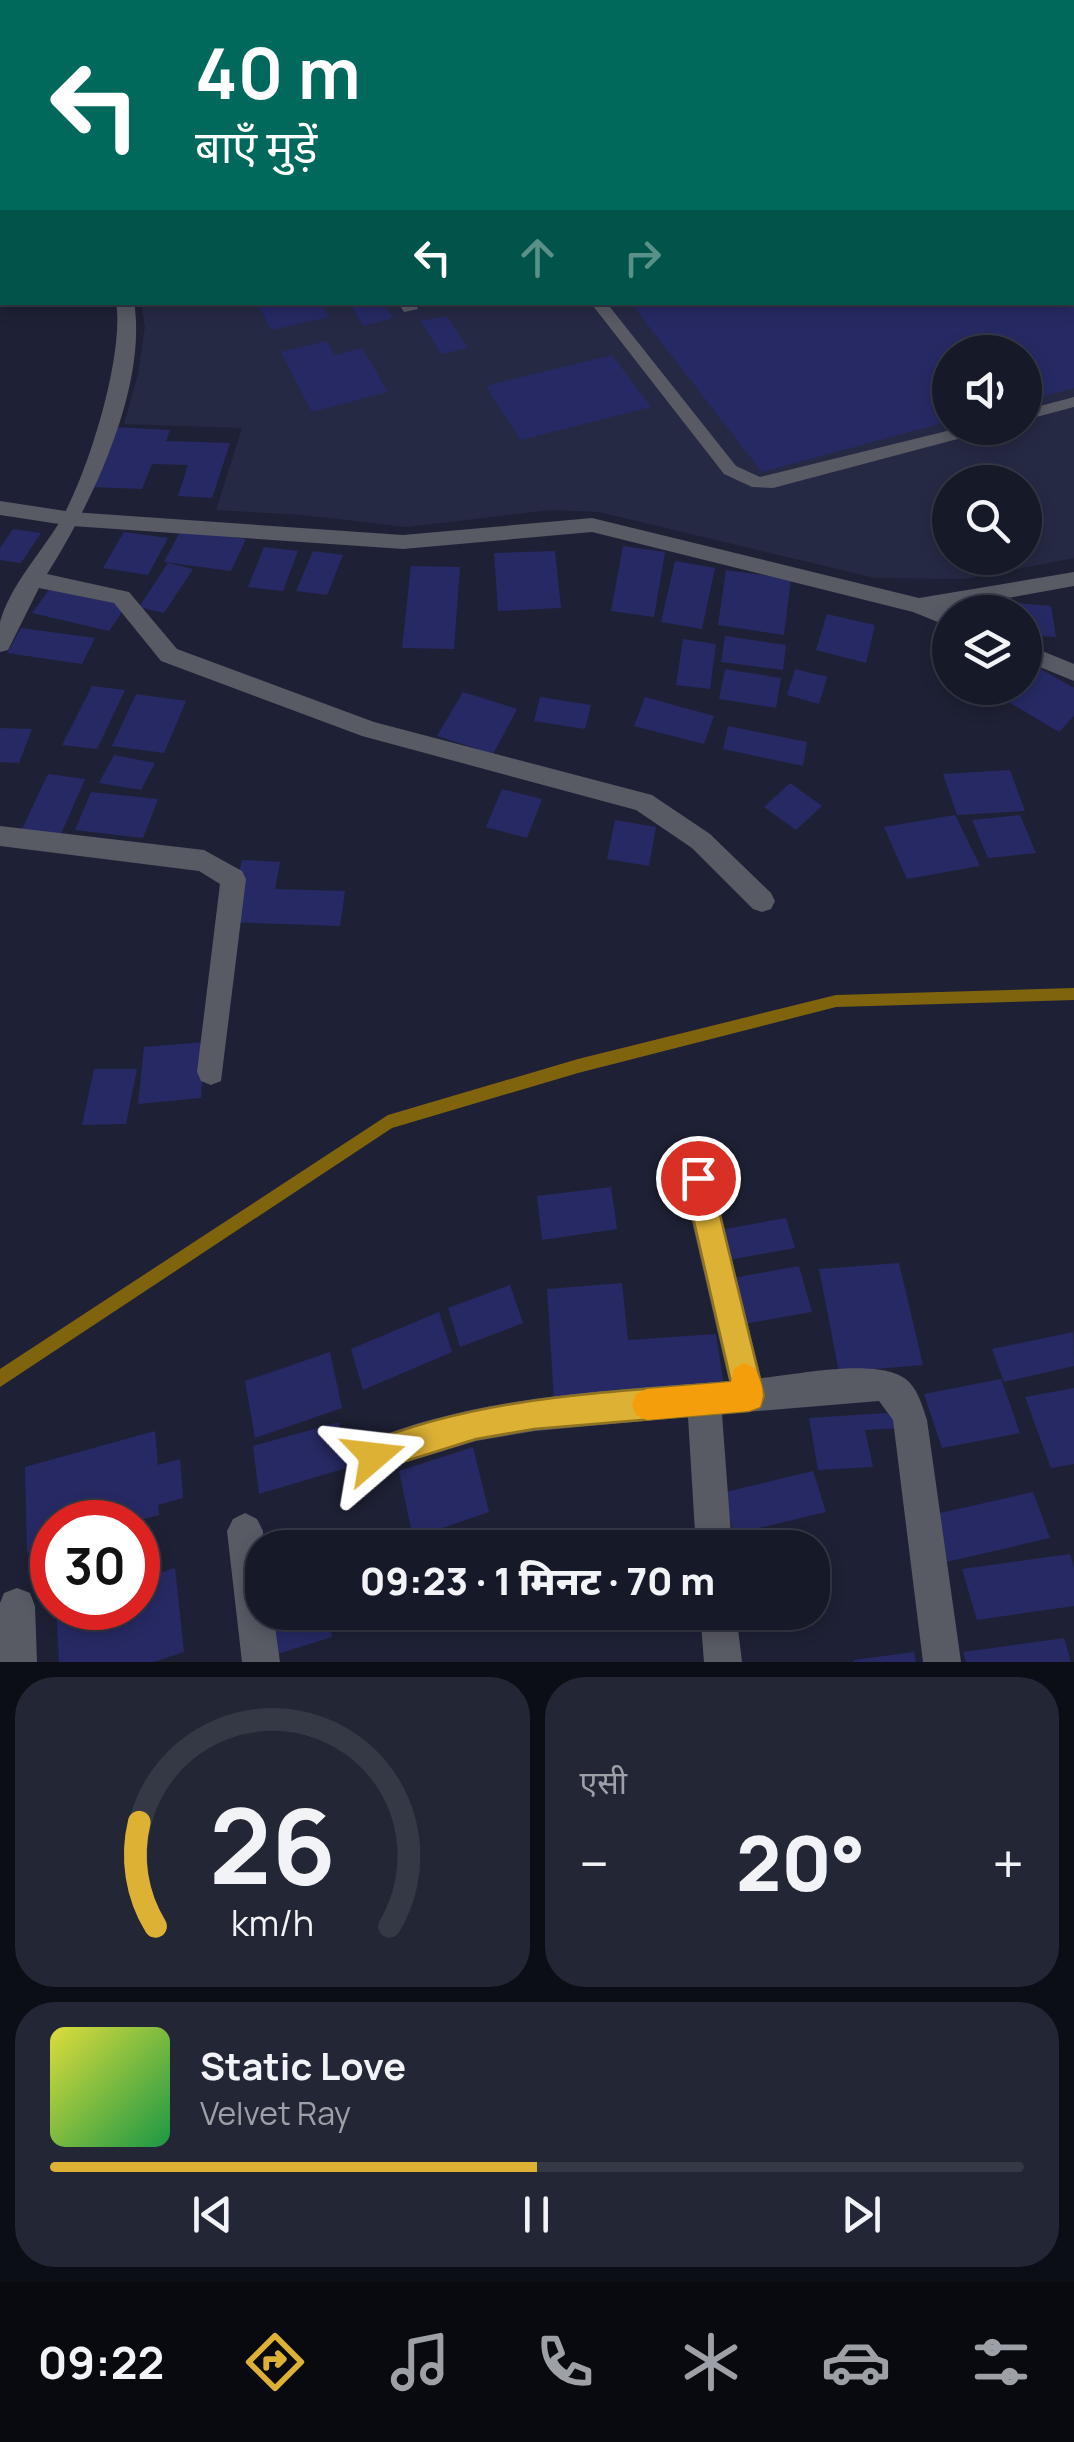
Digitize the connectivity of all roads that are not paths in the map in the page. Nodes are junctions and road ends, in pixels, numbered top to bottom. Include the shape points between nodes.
1 (126, 305) edge
2 (599, 305) edge
3 (1074, 402) edge
4 (1042, 410) edge
5 (932, 440) edge
6 (0, 508) edge
7 (72, 519) junction
8 (1074, 578) edge
9 (33, 579) junction
10 (919, 606) junction
11 (932, 611) edge
12 (0, 644) edge
13 (1042, 659) edge
14 (1074, 673) edge
15 (0, 836) edge
16 (762, 901) dead end
17 (210, 1072) dead end
18 (698, 1178) dead end
19 (749, 1396) junction
20 (704, 1402) junction
21 (374, 1456) dead end
22 (713, 1530) edge
23 (18, 1606) dead end
24 (257, 1630) edge
25 (720, 1630) edge
26 (18, 1662) edge
27 (261, 1662) edge
28 (723, 1662) edge
29 (942, 1662) edge

1 - 7 street via 129,326 115,404
2 - 5 lane via 742,478 773,482
3 - 4 lane
6 - 7 street
7 - 9 street
7 - 10 street via 404,542 592,525
8 - 10 street
9 - 12 street
9 - 16 street via 122,597 169,655 370,730 643,802 701,841
10 - 11 street
13 - 14 street
15 - 17 street via 204,861 233,879
18 - 19 street
19 - 20 street
19 - 29 street via 881,1384 905,1401
20 - 21 street via 496,1420
20 - 22 street
23 - 26 street
24 - 27 street
25 - 28 street

